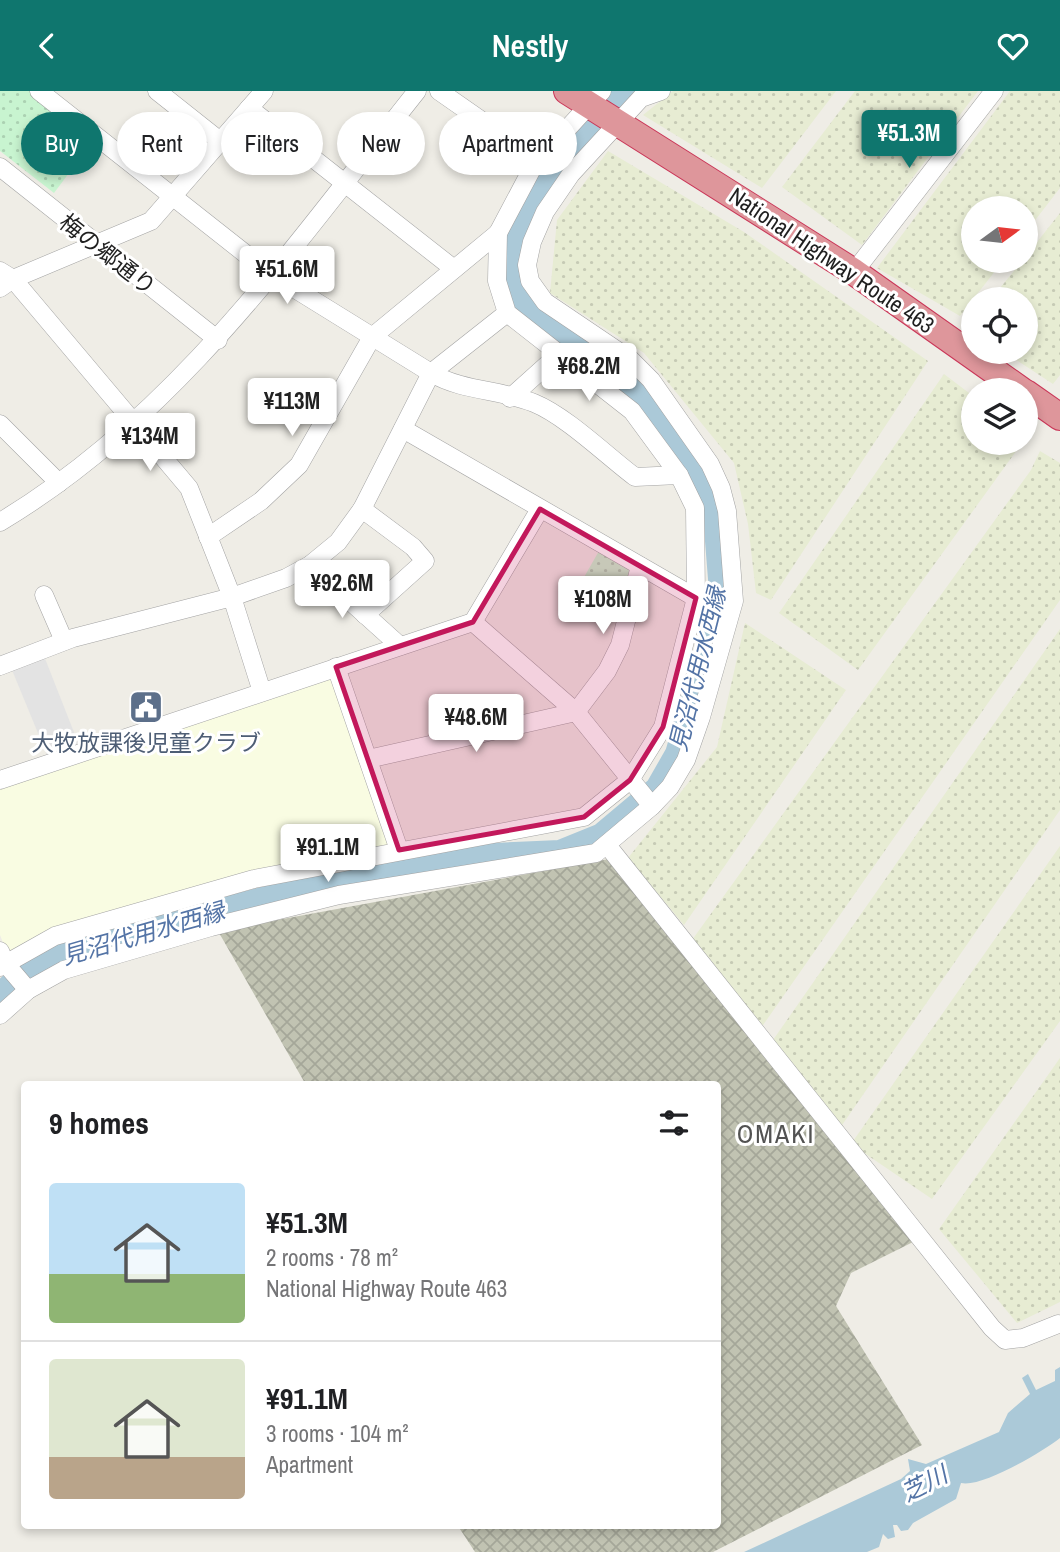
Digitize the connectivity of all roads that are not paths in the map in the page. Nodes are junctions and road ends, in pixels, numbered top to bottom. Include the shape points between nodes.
1 (39, 91) edge
2 (157, 91) edge
3 (264, 91) edge
4 (417, 91) edge
5 (439, 91) edge
6 (661, 91) edge
7 (994, 91) edge
8 (596, 106) edge
9 (249, 108) junction
10 (469, 112) edge
11 (577, 124) edge
12 (220, 141) junction
13 (0, 167) edge
14 (530, 175) edge
15 (344, 183) junction
16 (172, 196) junction
17 (498, 233) junction
18 (95, 245) junction
19 (454, 269) junction
20 (854, 272) junction
21 (271, 274) junction
22 (4, 279) edge
23 (507, 313) junction
24 (372, 337) junction
25 (218, 340) junction
26 (558, 355) junction
27 (431, 373) junction
28 (1003, 378) edge
29 (510, 398) junction
30 (1038, 401) edge
31 (1058, 413) edge
32 (0, 424) edge
33 (134, 424) junction
34 (403, 429) junction
35 (679, 475) junction
36 (59, 483) junction
37 (362, 509) junction
38 (540, 509) junction
39 (0, 522) edge
40 (208, 537) junction
41 (310, 565) junction
42 (640, 566) junction
43 (44, 595) dead end
44 (232, 597) junction
45 (696, 598) junction
46 (365, 615) junction
47 (473, 622) junction
48 (64, 641) junction
49 (400, 646) junction
50 (0, 666) edge
51 (336, 667) junction
52 (262, 692) junction
53 (576, 712) junction
54 (368, 759) junction
55 (0, 780) edge
56 (641, 793) junction
57 (607, 845) junction
58 (399, 850) junction
59 (5, 963) edge
60 (28, 990) junction
61 (0, 1016) edge
62 (1058, 1324) dead end

1 - 16 street
2 - 12 street
3 - 9 street
4 - 15 street
5 - 10 street
6 - 8 street
7 - 20 street
8 - 11 street
8 - 20 highway, National Highway Route 463
8 - 56 street via 571,174 545,212 532,242 527,265 530,281 545,302 631,360 651,380 710,464 727,511 734,601 686,760 670,787
9 - 12 street
9 - 15 street
12 - 16 street
13 - 18 street, 梅の郷通り
14 - 17 street
15 - 19 street
15 - 21 street
16 - 18 street via 150,221
16 - 21 street
17 - 19 street
17 - 23 street via 497,281
18 - 22 street
18 - 25 street, 梅の郷通り
19 - 24 street
20 - 28 highway, National Highway Route 463
21 - 24 street
21 - 25 street
22 - 33 street via 98,377
23 - 26 street
23 - 27 street
24 - 27 street
24 - 40 street via 299,465 261,501
25 - 33 street
26 - 29 street
26 - 35 street via 632,411
27 - 29 street via 452,385
27 - 34 street
29 - 35 street via 535,404 635,477
30 - 31 highway, National Highway Route 463
32 - 36 street
33 - 36 street
33 - 40 street via 189,488
34 - 37 street
34 - 38 street
35 - 45 street via 695,508
36 - 39 street
37 - 41 street via 338,543
37 - 46 street via 425,561
38 - 42 street
38 - 47 street
40 - 44 street
41 - 44 street
41 - 46 street
42 - 45 street
42 - 53 street via 620,645
43 - 48 street
44 - 48 street
44 - 52 street
45 - 56 street
46 - 49 street
47 - 49 street
47 - 53 street
48 - 50 street
49 - 51 street
51 - 52 street
51 - 54 street
52 - 55 street
53 - 54 street
53 - 56 street
54 - 58 street
56 - 57 street
56 - 58 street via 584,817
57 - 60 street via 582,857 340,895 211,927 64,970
57 - 62 street via 992,1328 1005,1340
58 - 59 street via 254,879 55,936
59 - 60 street
60 - 61 street

